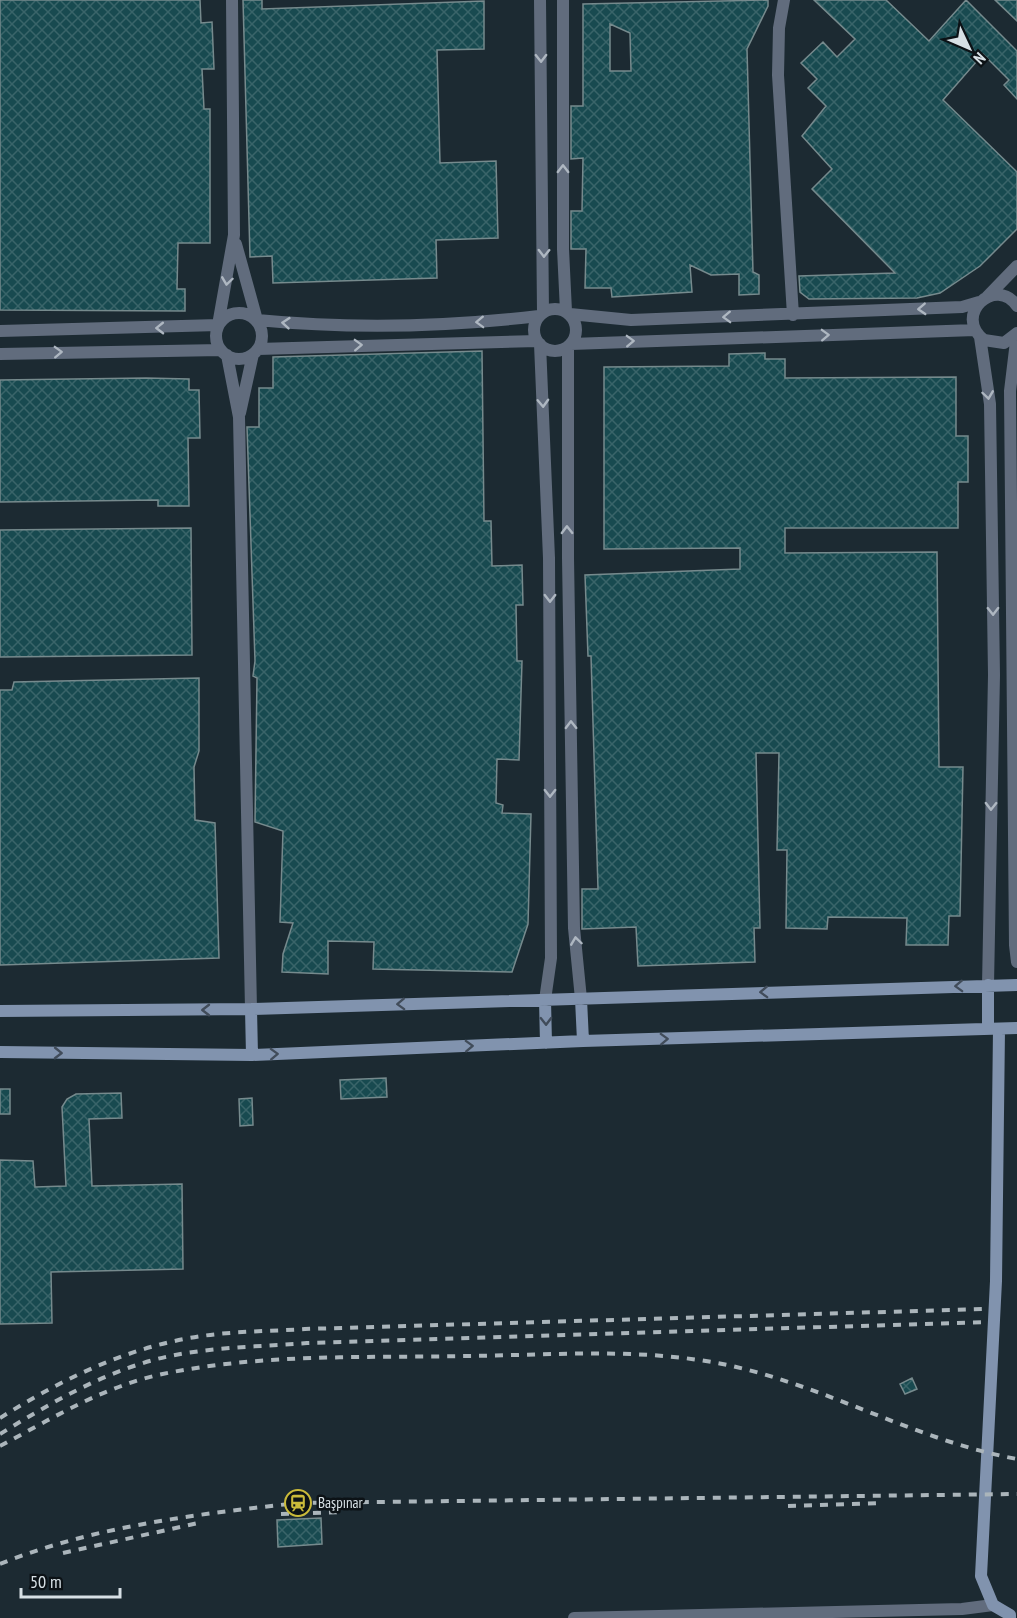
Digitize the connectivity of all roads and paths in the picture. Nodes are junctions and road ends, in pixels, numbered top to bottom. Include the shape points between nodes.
1 (232, 0) edge
2 (540, 0) edge
3 (563, 0) edge
4 (784, 0) edge
5 (542, 135) junction
6 (563, 135) junction
7 (234, 235) junction
8 (1017, 266) edge
9 (983, 299) junction
10 (1017, 306) edge
11 (568, 312) junction
12 (541, 315) junction
13 (793, 315) junction
14 (257, 320) junction
15 (218, 325) junction
16 (0, 331) edge
17 (1017, 333) edge
18 (978, 334) junction
19 (539, 343) junction
20 (570, 346) junction
21 (256, 352) junction
22 (224, 353) junction
23 (0, 354) edge
24 (239, 417) junction
25 (549, 558) junction
26 (568, 558) junction
27 (1013, 573) junction
28 (993, 574) junction
29 (994, 675) junction
30 (1014, 675) junction
31 (1017, 962) edge
32 (988, 985) junction
33 (1017, 985) edge
34 (581, 999) junction
35 (545, 1000) junction
36 (251, 1009) junction
37 (0, 1011) edge
38 (1017, 1028) edge
39 (994, 1029) junction
40 (584, 1041) junction
41 (546, 1043) junction
42 (0, 1052) edge
43 (252, 1055) junction
44 (993, 1605) junction
45 (1010, 1617) edge
46 (574, 1618) edge

1 - 7 street
2 -> 5 street
3 - 6 street
4 - 13 street via 778,75
5 - 6 street
5 -> 12 street
11 -> 6 street
7 - 14 street
7 -> 15 street
8 - 9 street
9 - 10 street via 1007,297
9 -> 13 street via 962,307
9 - 18 street via 973,314
11 - 12 street via 552,309
13 -> 11 street via 631,320
11 - 20 street via 577,332
12 -> 14 street via 487,322 332,325
12 - 19 street via 534,329
14 - 15 street via 239,312 230,314
14 - 21 street via 262,332
15 -> 16 street
15 - 22 street via 216,337
17 - 18 street via 996,344
17 - 27 street via 1010,391
20 -> 18 street
18 -> 28 street via 990,404
19 - 20 street via 557,351
21 -> 19 street
19 -> 25 street
26 -> 20 street
21 - 22 street via 241,359
21 - 24 street
23 -> 22 street
22 - 24 street
24 - 36 street
25 - 26 street
25 -> 35 street via 551,958
34 -> 26 street via 574,928
27 - 28 street
27 - 30 street
28 -> 29 street
29 - 30 street
29 -> 32 street
30 - 31 street
32 - 33 street
32 -> 34 street
32 - 39 street
34 - 35 street
34 - 40 street
35 -> 36 street
35 -> 41 street
36 -> 37 street
36 - 43 street
38 - 39 street
40 -> 39 street
39 - 44 street via 996,1281 981,1576
40 - 41 street
43 -> 41 street
42 -> 43 street
44 - 45 street
44 - 46 street via 962,1609

